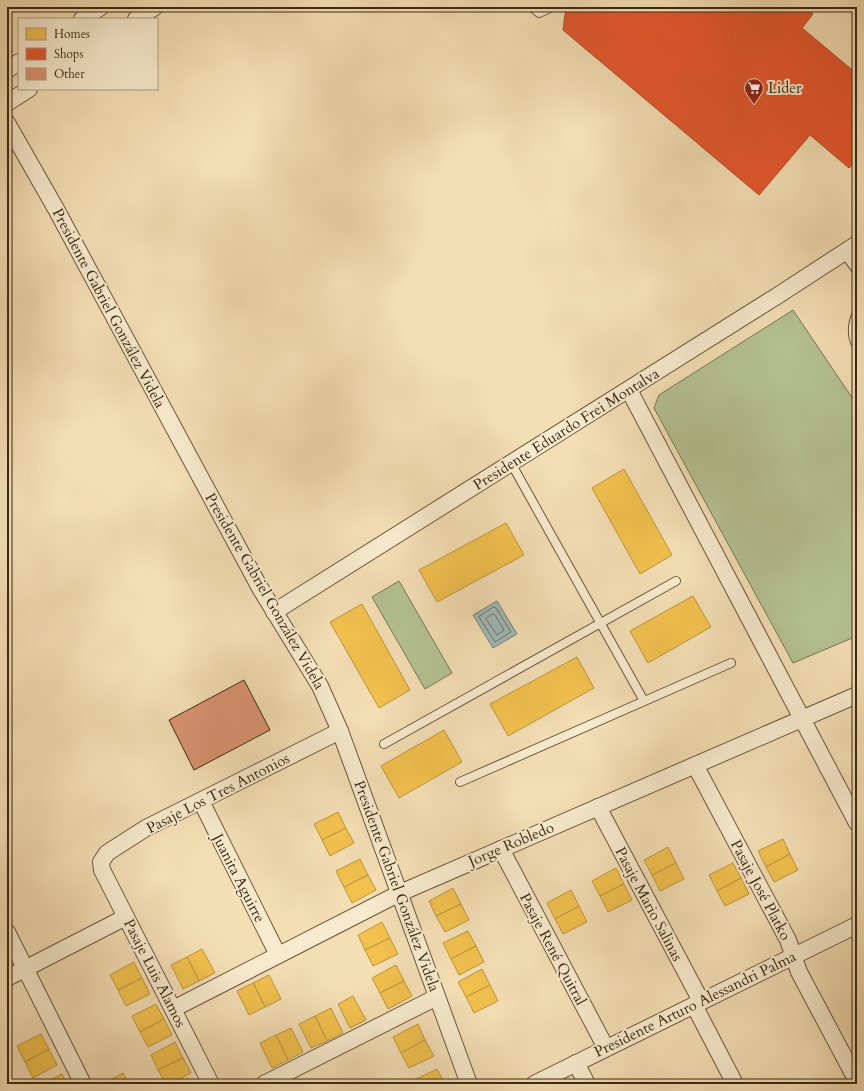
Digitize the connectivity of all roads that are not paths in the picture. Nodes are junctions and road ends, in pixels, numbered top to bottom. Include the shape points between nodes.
1 (101, 7) edge
2 (155, 7) edge
3 (532, 7) edge
4 (552, 7) edge
5 (82, 14) edge
6 (138, 18) edge
7 (18, 63) edge
8 (7, 70) edge
9 (27, 90) edge
10 (7, 103) edge
11 (7, 123) edge
12 (857, 244) edge
13 (844, 253) junction
14 (857, 271) edge
15 (857, 313) edge
16 (857, 346) edge
17 (629, 390) junction
18 (511, 463) junction
19 (676, 581) dead end
20 (274, 612) junction
21 (600, 623) junction
22 (730, 663) dead end
23 (857, 694) edge
24 (644, 701) junction
25 (802, 718) junction
26 (340, 731) junction
27 (384, 744) dead end
28 (695, 765) junction
29 (460, 782) dead end
30 (200, 801) junction
31 (598, 807) junction
32 (857, 823) edge
33 (501, 849) junction
34 (101, 862) joint
35 (400, 893) junction
36 (126, 917) junction
37 (857, 924) edge
38 (7, 932) edge
39 (278, 955) junction
40 (794, 956) junction
41 (25, 969) junction
42 (7, 978) edge
43 (437, 997) junction
44 (697, 1003) junction
45 (173, 1009) junction
46 (606, 1048) junction
47 (576, 1063) junction
48 (857, 1081) edge
49 (84, 1084) edge
50 (211, 1084) edge
51 (264, 1084) edge
52 (469, 1084) edge
53 (534, 1084) edge
54 (587, 1084) edge
55 (735, 1084) edge

1 - 5 street
2 - 6 street
3 - 4 lane via 539,14
7 - 8 street
9 - 10 street
11 - 20 street, Presidente Gabriel González Videla
12 - 13 street, Presidente Eduardo Frei Montalva
13 - 14 lane
13 - 17 street, Presidente Eduardo Frei Montalva
15 - 16 lane via 852,338
17 - 18 street, Presidente Eduardo Frei Montalva
17 - 25 street
18 - 20 street, Presidente Eduardo Frei Montalva
18 - 21 lane
19 - 21 lane
20 - 26 street, Presidente Gabriel González Videla via 320,686
21 - 24 lane
21 - 27 lane
22 - 24 lane
23 - 25 street, Jorge Robledo
24 - 29 lane
25 - 28 street, Jorge Robledo
25 - 32 street
26 - 30 street, Pasaje Los Tres Antonios
26 - 35 street, Presidente Gabriel González Videla
28 - 31 street, Jorge Robledo
28 - 40 street, Pasaje José Platko via 788,940
30 - 34 street, Pasaje Los Tres Antonios via 146,828 107,853
30 - 39 street, Juanita Aguirre
31 - 33 street, Jorge Robledo
31 - 44 street, Pasaje Mario Salinas
33 - 35 street, Jorge Robledo
33 - 46 street, Pasaje René Quitral
34 - 36 street, Pasaje Luis Alamos via 102,870
35 - 39 street, Jorge Robledo
35 - 43 street, Presidente Gabriel González Videla
36 - 41 street
36 - 45 street, Pasaje Luis Alamos
37 - 40 street, Presidente Arturo Alessandri Palma
38 - 41 street
39 - 45 street, Jorge Robledo
40 - 44 street, Presidente Arturo Alessandri Palma
40 - 48 street, Pasaje José Platko via 799,972
41 - 42 street
41 - 49 street
43 - 51 street
43 - 52 street, Presidente Gabriel González Videla
44 - 46 street, Presidente Arturo Alessandri Palma
44 - 55 street, Pasaje Mario Salinas
45 - 50 street, Pasaje Luis Alamos
46 - 47 street, Presidente Arturo Alessandri Palma
47 - 53 street, Presidente Arturo Alessandri Palma
47 - 54 street

